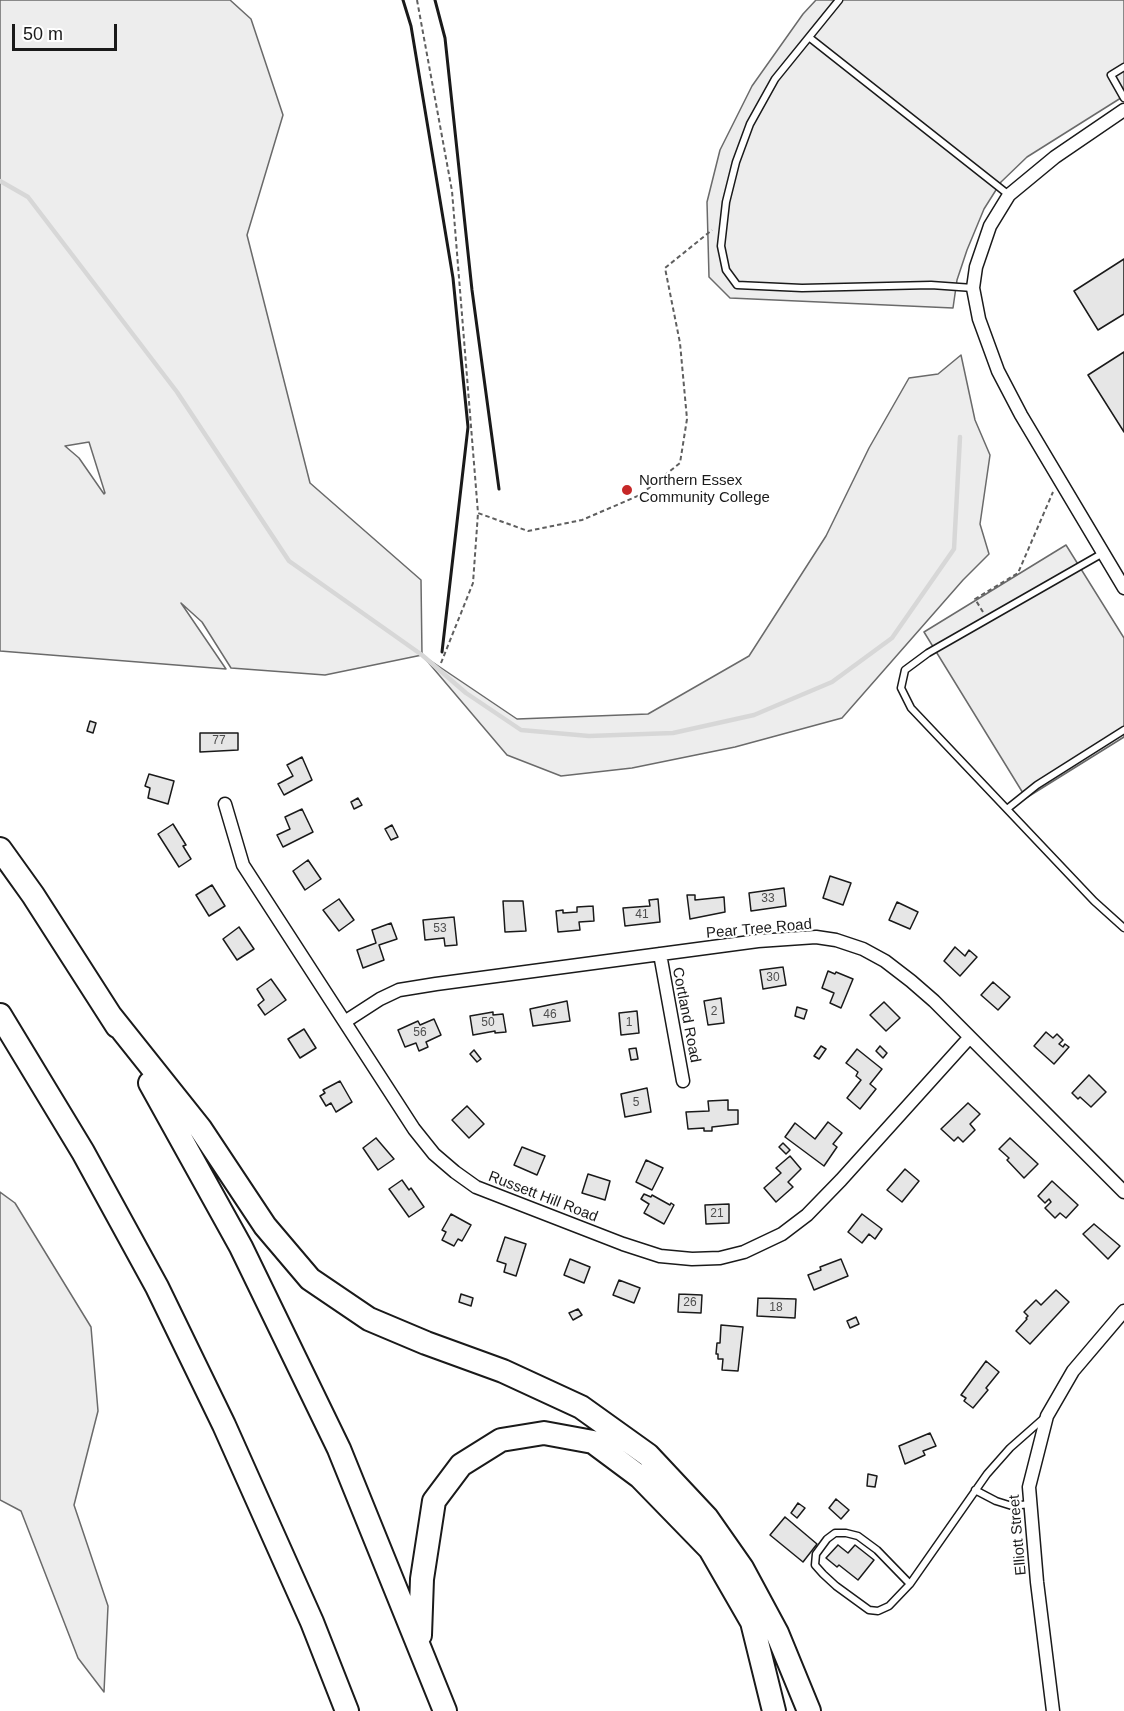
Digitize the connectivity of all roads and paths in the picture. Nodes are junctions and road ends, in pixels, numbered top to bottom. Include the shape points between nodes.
1 (417, 0) edge
2 (839, 0) edge
3 (810, 38) junction
4 (1124, 67) edge
5 (1124, 98) edge
6 (1124, 110) edge
7 (1009, 195) junction
8 (724, 220) junction
9 (973, 288) junction
10 (1063, 485) junction
11 (478, 513) junction
12 (1102, 553) junction
13 (1124, 588) edge
14 (987, 620) junction
15 (441, 663) dead end
16 (1124, 730) edge
17 (225, 804) dead end
18 (1007, 809) junction
19 (0, 849) edge
20 (1124, 928) edge
21 (660, 954) junction
22 (110, 1015) junction
23 (0, 1016) edge
24 (345, 1021) junction
25 (969, 1038) junction
26 (683, 1081) dead end
27 (1124, 1192) edge
28 (1124, 1311) edge
29 (1047, 1416) junction
30 (975, 1490) junction
31 (1030, 1504) junction
32 (910, 1584) junction
33 (420, 1644) junction
34 (772, 1707) edge
35 (347, 1711) edge
36 (446, 1711) edge
37 (809, 1711) edge
38 (1053, 1711) edge

1 - 11 path via 452,191
2 - 3 lane
3 - 7 lane
3 - 8 lane via 776,79 750,124 736,162
4 - 5 lane via 1111,75
6 - 7 street via 1055,157
7 - 9 street via 990,226
8 - 9 lane via 721,246 726,270 737,285
8 - 11 path via 665,268 680,343 687,419 680,463 640,495 582,520 528,531
9 - 10 street via 979,319 998,371
10 - 12 street
10 - 14 path via 1051,493 1018,573 975,599
11 - 15 path via 473,583
12 - 13 street
12 - 14 lane
14 - 18 lane via 904,670 901,688 910,708
16 - 18 lane via 1037,784
17 - 24 street, Russett Hill Road via 243,866
18 - 20 lane
19 - 22 highway
21 - 24 street, Pear Tree Road via 399,990
21 - 25 street, Pear Tree Road via 790,939 836,940 885,961 934,1001
21 - 26 street, Cortland Road
22 - 33 highway via 246,1257 339,1449
22 - 37 highway via 200,1128 265,1226 310,1279 369,1319 503,1371 581,1407 648,1455 707,1518 742,1568 777,1633
23 - 35 highway via 83,1152 157,1287 224,1425 312,1622
24 - 25 street, Russett Hill Road via 414,1129 434,1154 476,1187 623,1244 660,1256 692,1259 744,1252 782,1234 807,1215
25 - 27 street, Pear Tree Road
28 - 29 street, Elliott Street via 1073,1371
29 - 30 lane via 1010,1448
29 - 31 street, Elliott Street via 1029,1487
30 - 31 lane via 1012,1506
30 - 32 lane
31 - 38 street, Elliott Street
32 - 32 lane via 889,1606 869,1610 823,1574 815,1565 816,1554 835,1533 858,1536
33 - 34 highway via 422,1579 434,1501 462,1466 501,1440 544,1433 593,1442 640,1477 710,1549 752,1622
33 - 36 highway

